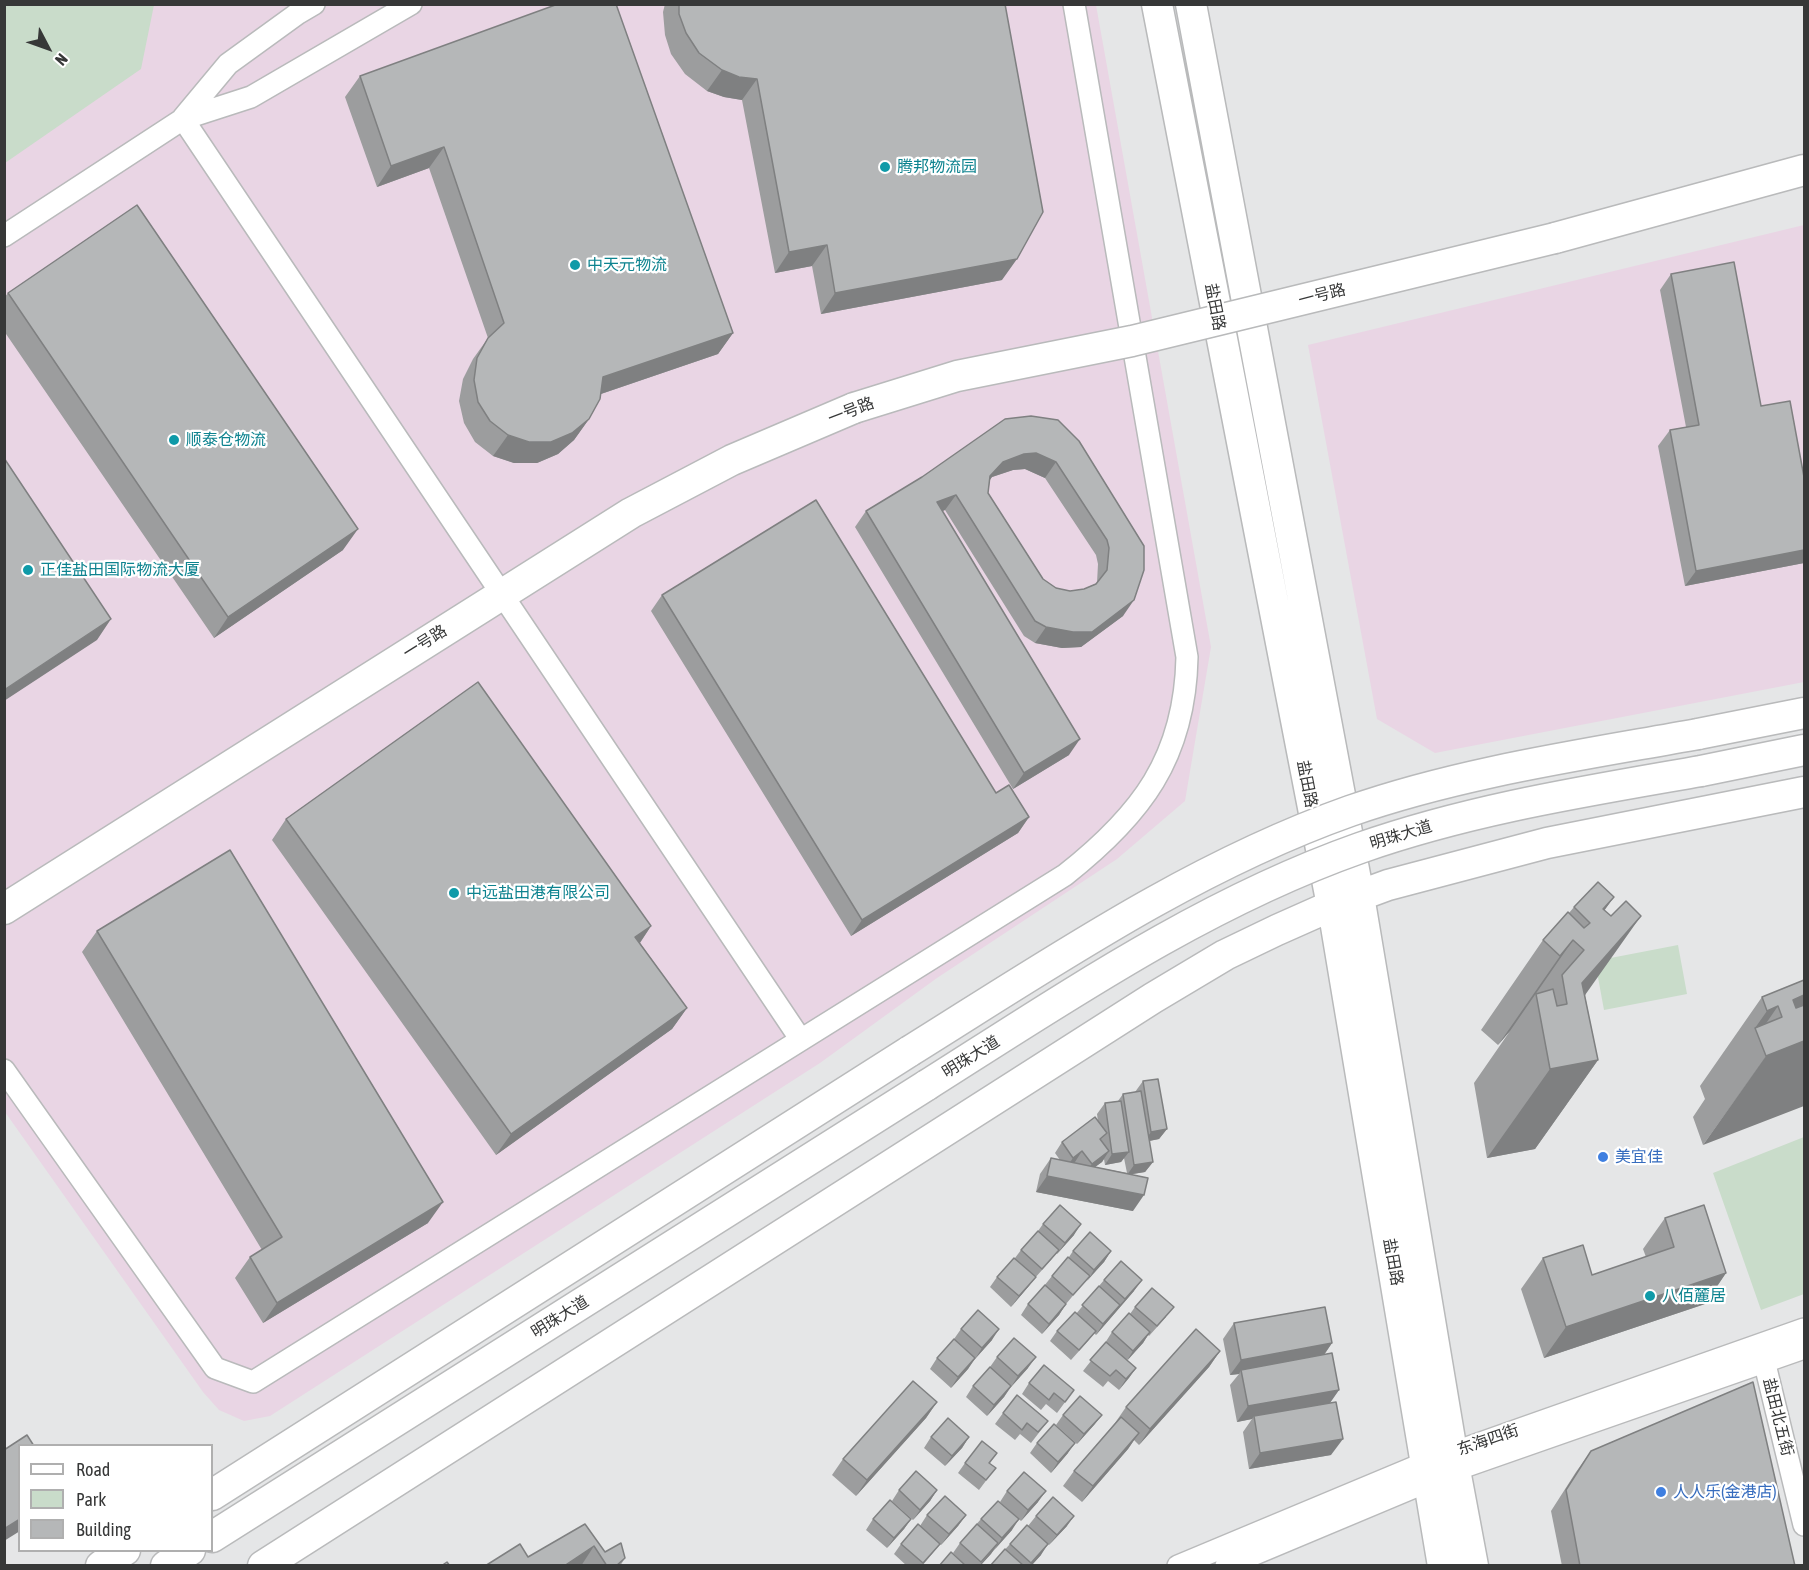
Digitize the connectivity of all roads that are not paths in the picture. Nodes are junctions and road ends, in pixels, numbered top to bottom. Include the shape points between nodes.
1 (314, 4) edge
2 (411, 4) edge
3 (1074, 4) edge
4 (1157, 4) edge
5 (1191, 4) edge
6 (183, 119) junction
7 (1804, 170) edge
8 (4, 236) edge
9 (1132, 341) junction
10 (502, 594) junction
11 (1804, 713) edge
12 (1804, 750) edge
13 (1804, 792) edge
14 (1804, 813) edge
15 (4, 909) edge
16 (1347, 910) junction
17 (801, 1040) junction
18 (4, 1070) edge
19 (1804, 1329) edge
20 (1804, 1348) edge
21 (1763, 1353) junction
22 (1441, 1466) junction
23 (213, 1494) edge
24 (1804, 1525) edge
25 (213, 1536) edge
26 (123, 1552) edge
27 (188, 1552) edge
28 (101, 1566) edge
29 (166, 1566) edge
30 (262, 1566) edge
31 (299, 1566) edge
32 (1178, 1566) edge
33 (1226, 1566) edge
34 (1443, 1566) edge
35 (1473, 1566) edge

1 - 6 street via 228,64
2 - 6 street via 251,97
3 - 9 street
4 - 16 street, 盐田路
5 - 16 street, 盐田路
6 - 8 street
6 - 10 street
7 - 9 street, 一号路, bridge via 1556,238
9 - 10 street, 一号路, bridge via 957,376 854,408 732,460 631,513
9 - 17 street via 1187,657 1184,698 1166,760 1148,793 1122,825 1065,875
10 - 15 street, 一号路
10 - 17 street
11 - 23 street, bridge via 1491,772 1422,789 1350,811 1214,870 1149,905 910,1051
12 - 25 street, 明珠大道, bridge via 1564,795 1428,826 1292,874 1227,904 1163,938 927,1085
13 - 16 street via 1464,863 1388,885
14 - 16 street
16 - 22 street, 盐田路
16 - 30 street via 1225,955 1153,998
16 - 31 street via 1162,1017
17 - 18 street via 253,1382 215,1368
19 - 21 street, 东海四街
20 - 21 street, 东海四街
21 - 22 street, 东海四街
21 - 24 street, 盐田北五街
22 - 32 street, 东海四街
22 - 33 street, 东海四街
22 - 34 street, 盐田路
22 - 35 street, 盐田路
26 - 28 street
27 - 29 street

